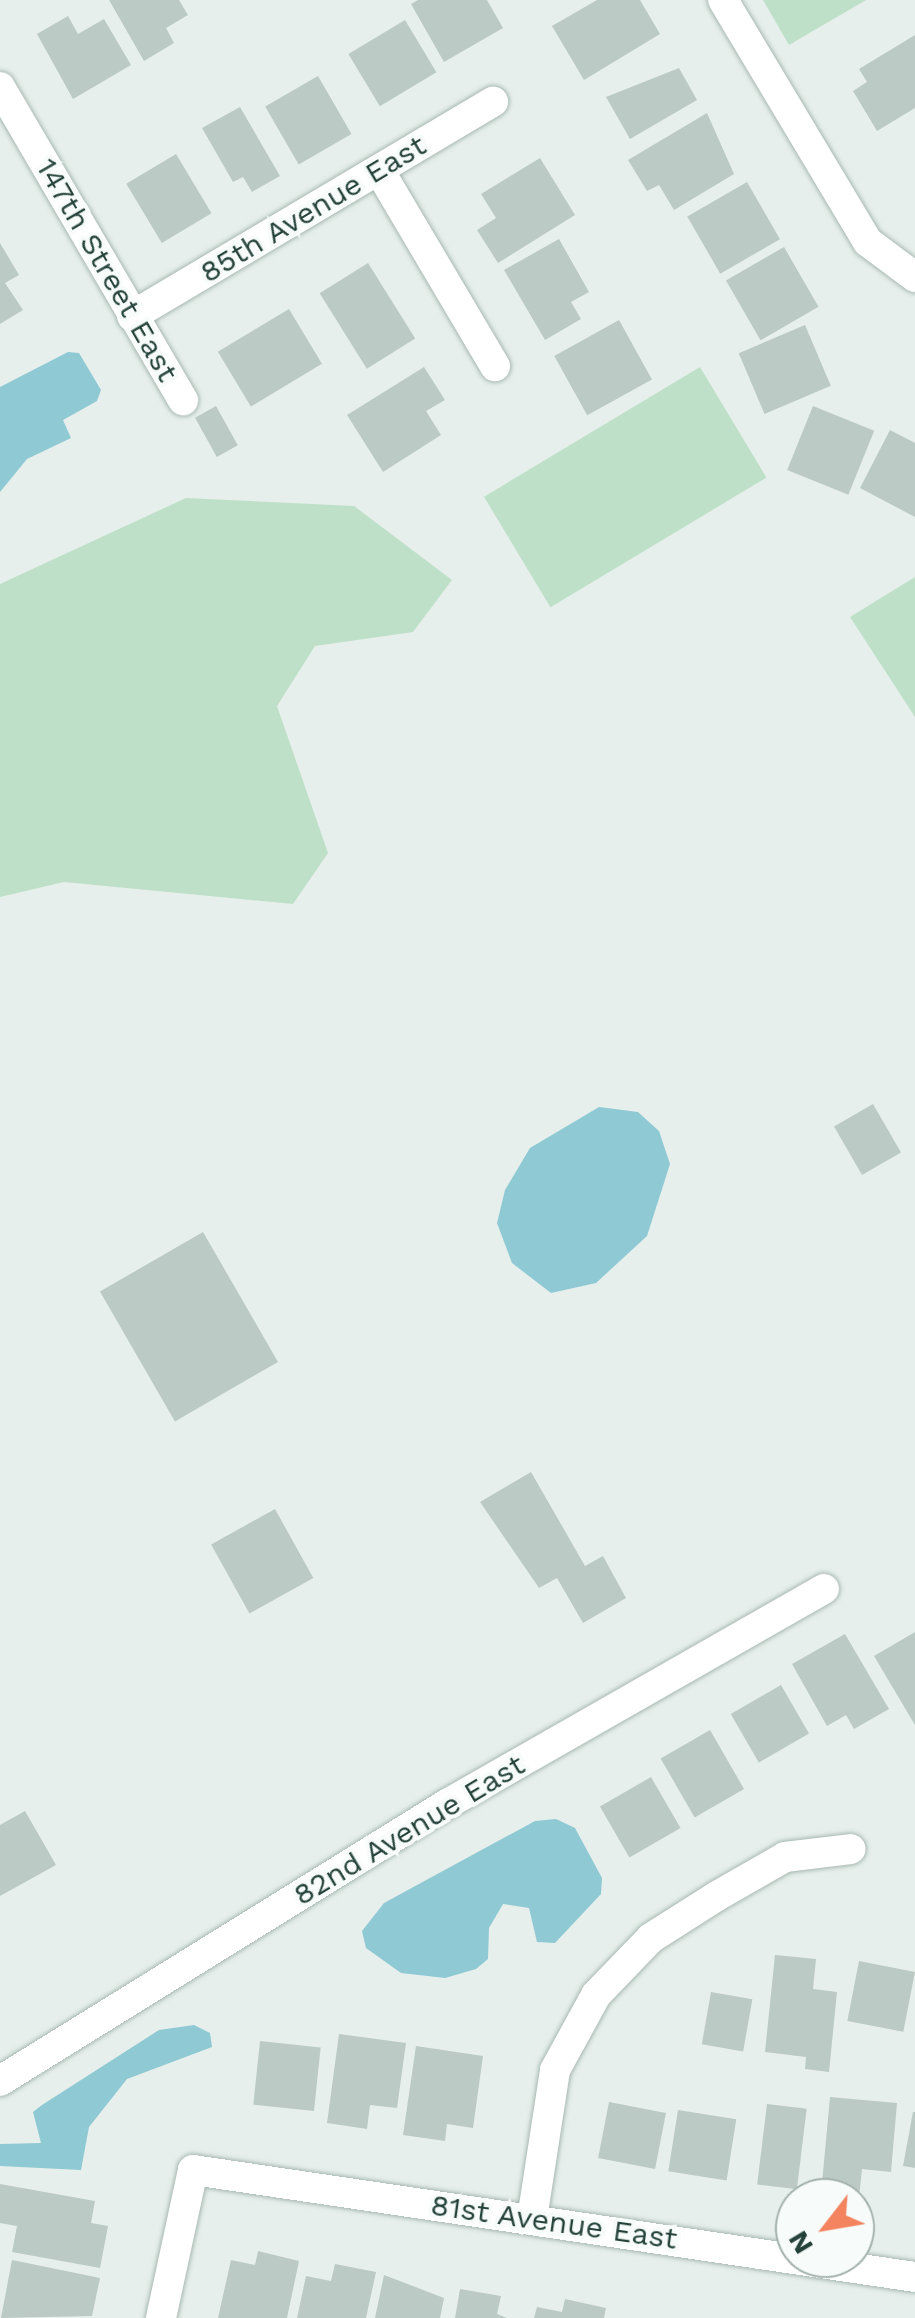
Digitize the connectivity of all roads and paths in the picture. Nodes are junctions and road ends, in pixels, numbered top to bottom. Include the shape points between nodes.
1 (723, 0) edge
2 (0, 87) edge
3 (493, 102) dead end
4 (379, 170) junction
5 (915, 277) edge
6 (132, 316) junction
7 (495, 366) dead end
8 (183, 400) dead end
9 (824, 1589) dead end
10 (851, 1849) dead end
11 (0, 2081) edge
12 (532, 2219) junction
13 (915, 2277) edge
14 (161, 2318) edge

1 - 5 street via 868,242
2 - 6 street, 147th Street East
3 - 4 street, 85th Avenue East
4 - 6 street, 85th Avenue East
4 - 7 street
6 - 8 street, 147th Street East
9 - 11 street, 82nd Avenue East via 462,1796
10 - 12 street via 786,1857 717,1896 651,1938 596,1995 555,2070
12 - 13 street, 81st Avenue East
12 - 14 street, 81st Avenue East via 192,2170

